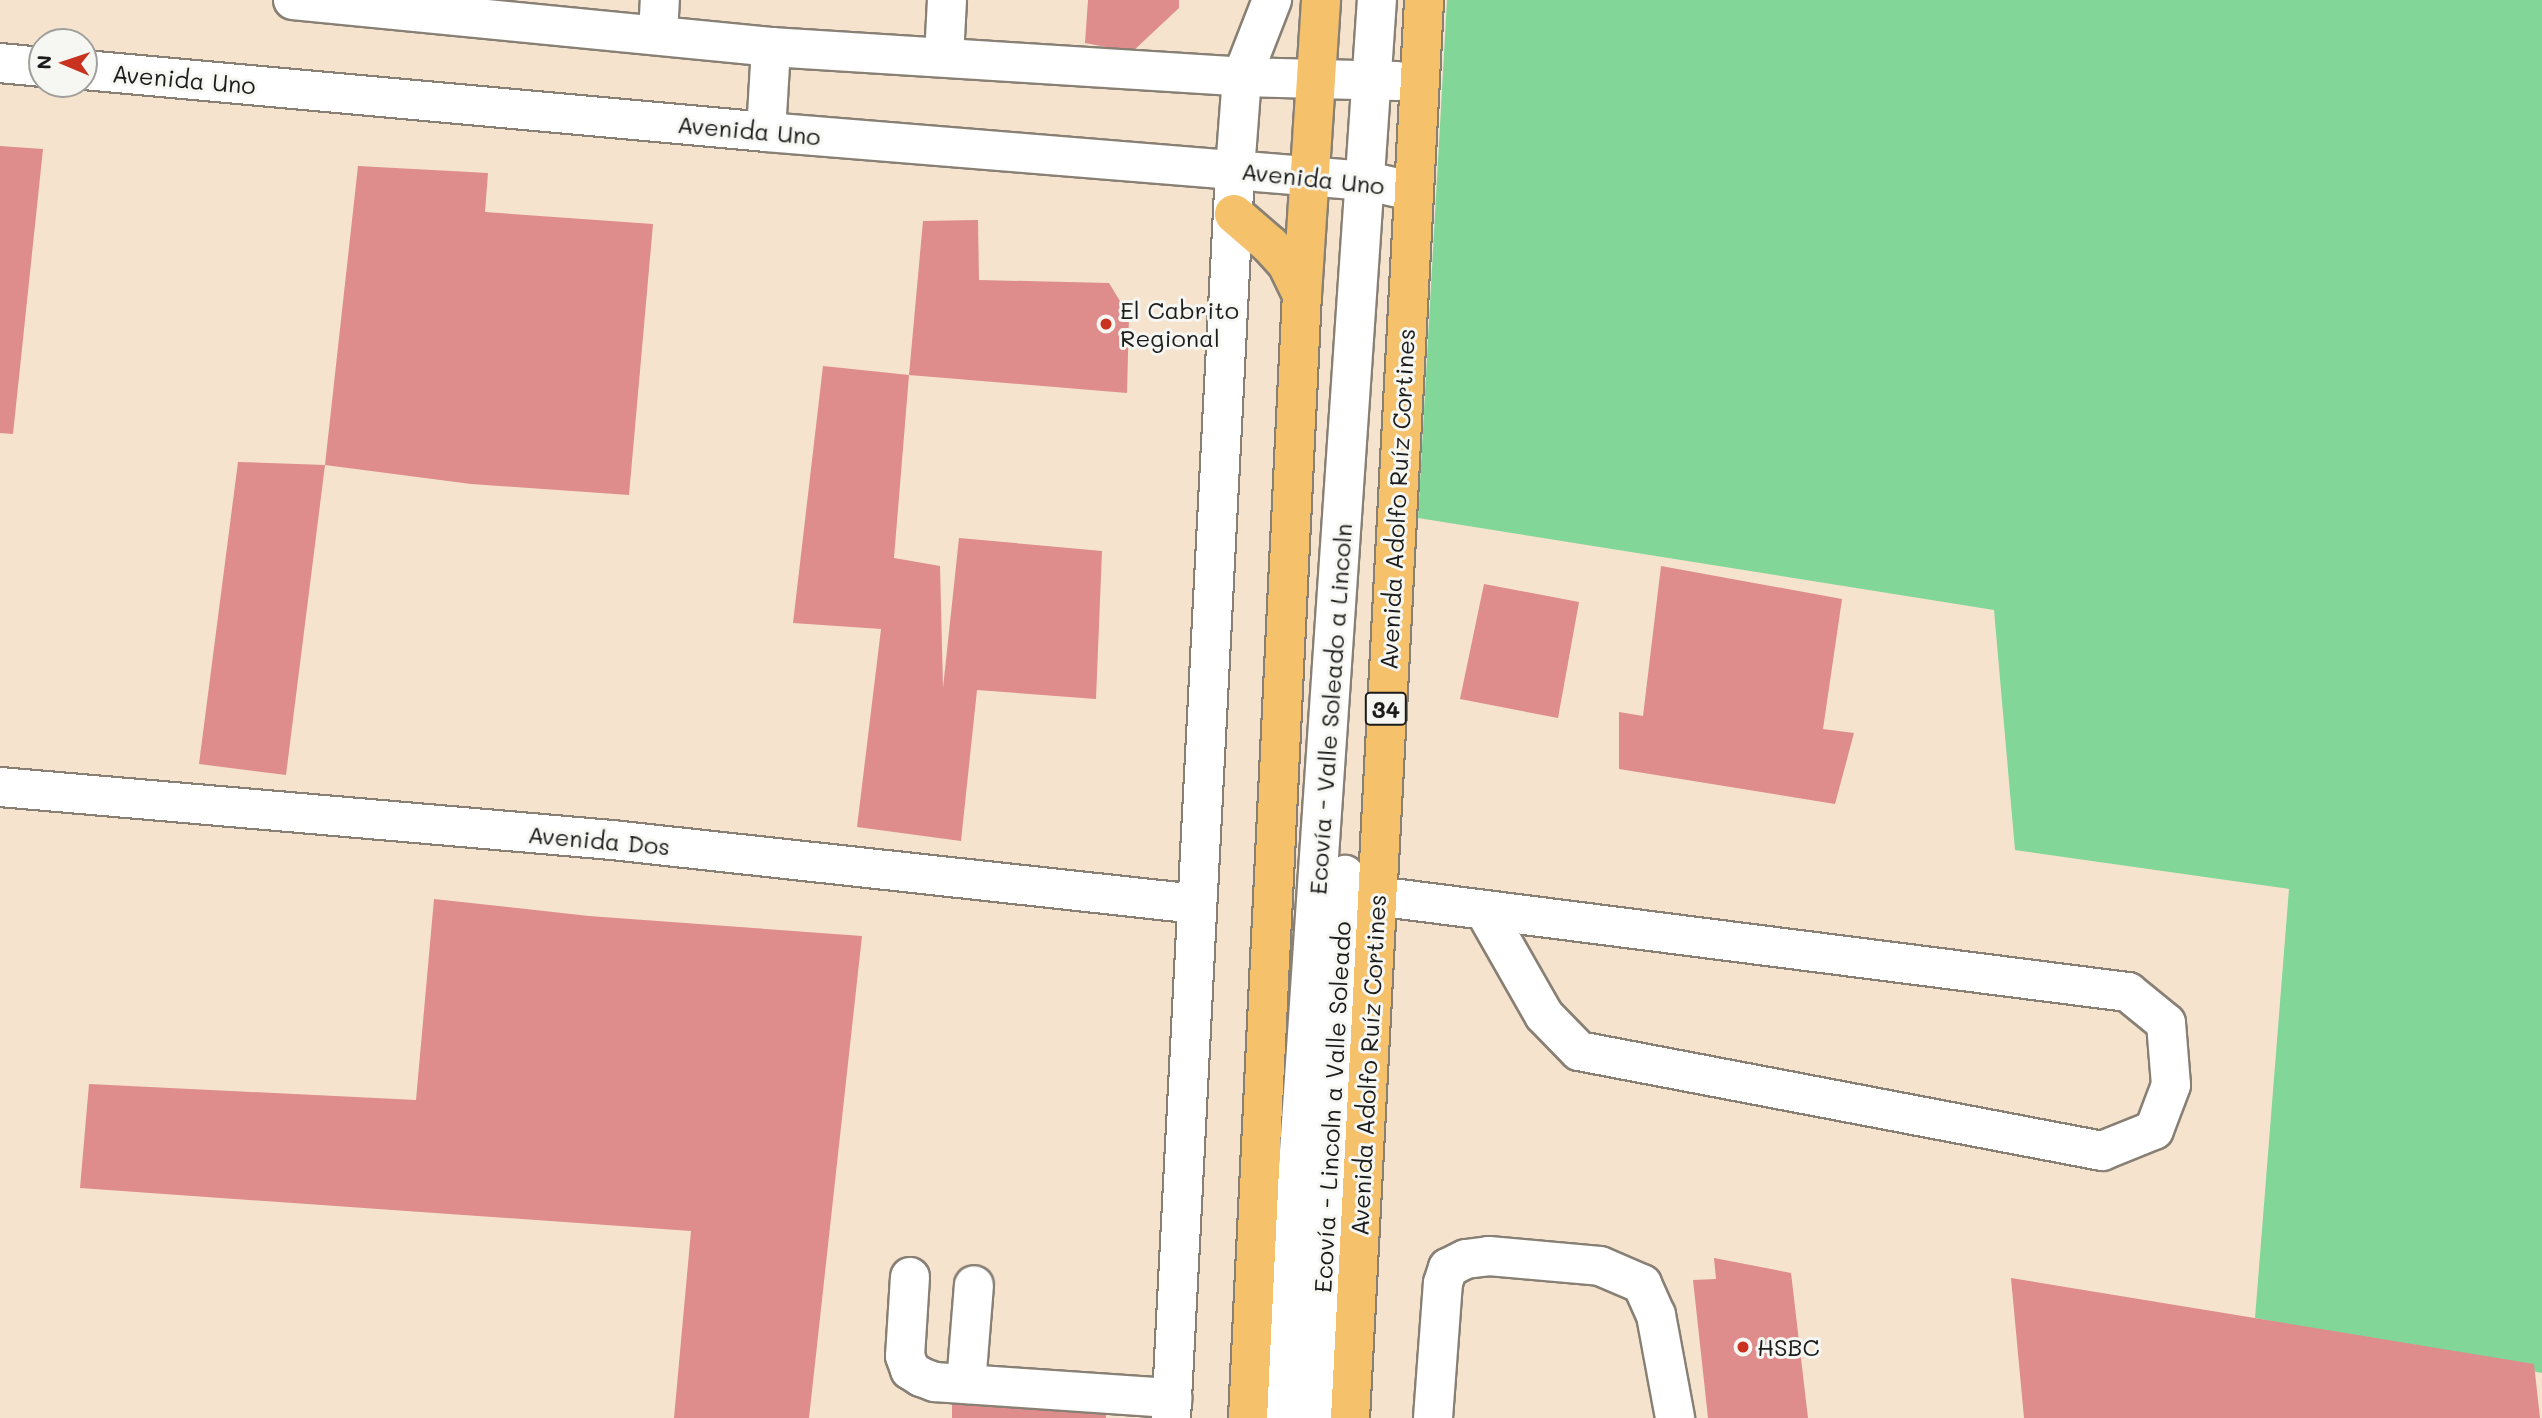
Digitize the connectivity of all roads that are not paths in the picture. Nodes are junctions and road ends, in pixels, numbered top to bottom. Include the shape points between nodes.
1 (293, 0) edge
2 (947, 0) edge
3 (1272, 0) edge
4 (1321, 0) edge
5 (1377, 0) edge
6 (1393, 0) edge
7 (1424, 0) edge
8 (659, 17) edge
9 (771, 47) junction
10 (944, 57) junction
11 (0, 63) edge
12 (28, 65) edge
13 (98, 71) edge
14 (1242, 77) junction
15 (1316, 78) junction
16 (1394, 81) junction
17 (766, 132) junction
18 (1235, 170) junction
19 (1309, 177) junction
20 (1388, 185) junction
21 (1234, 215) junction
22 (1302, 295) junction
23 (0, 788) edge
24 (1376, 896) junction
25 (1196, 904) junction
26 (1484, 910) junction
27 (910, 1277) dead end
28 (974, 1285) dead end
29 (966, 1384) junction
30 (1171, 1408) edge
31 (1248, 1418) edge
32 (1281, 1418) edge
33 (1315, 1418) edge
34 (1350, 1418) edge
35 (1433, 1418) edge
36 (1675, 1418) edge

1 - 8 street
2 - 10 street
3 - 14 street
4 - 15 main road
5 - 16 street
6 - 16 street
7 - 16 main road, Avenida Adolfo Ruíz Cortines / 34
8 - 9 street
9 - 10 street
9 - 17 street
10 - 14 street
11 - 12 street
13 - 17 street, Avenida Uno
14 - 15 street
14 - 18 street
15 - 16 street
15 - 19 main road
16 - 20 main road, Avenida Adolfo Ruíz Cortines / 34
17 - 18 street, Avenida Uno
18 - 19 street, Avenida Uno
18 - 21 street
19 - 20 street, Avenida Uno
19 - 22 main road
20 - 24 main road, Avenida Adolfo Ruíz Cortines / 34
20 - 32 street, Ecovía - Valle Soleado a Lincoln
20 - 33 street, Ecovía - Lincoln a Valle Soleado
21 - 22 main road via 1287,264
21 - 25 street
22 - 31 main road
23 - 25 street, Avenida Dos via 612,840
24 - 26 street
24 - 34 main road, Avenida Adolfo Ruíz Cortines / 34
25 - 30 street
26 - 26 street via 2128,992 2166,1023 2171,1085 2154,1130 2102,1151 1579,1051 1544,1015
27 - 29 street via 905,1356 910,1370 935,1382
28 - 29 street
29 - 30 street
35 - 36 street via 1448,1268 1466,1259 1489,1256 1600,1266 1642,1284 1656,1315

